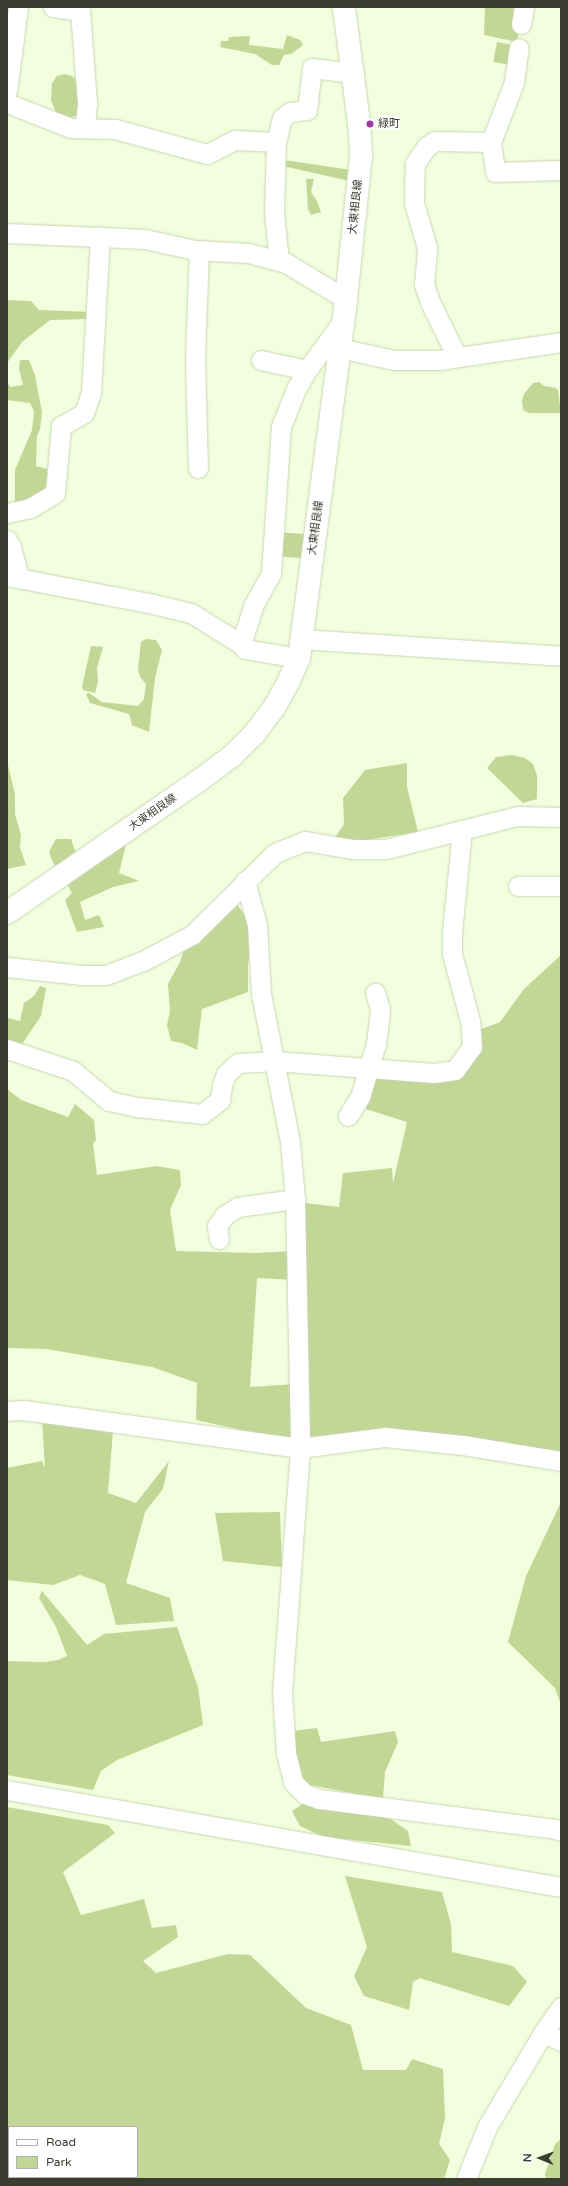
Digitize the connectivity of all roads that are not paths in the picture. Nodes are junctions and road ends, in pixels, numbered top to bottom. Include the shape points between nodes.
1 (18, 7) edge
2 (53, 7) edge
3 (344, 7) edge
4 (519, 48) dead end
5 (352, 73) junction
6 (7, 91) edge
7 (7, 103) edge
8 (85, 128) junction
9 (276, 142) junction
10 (491, 142) junction
11 (561, 170) edge
12 (7, 233) edge
13 (100, 236) junction
14 (199, 250) junction
15 (279, 261) junction
16 (346, 299) junction
17 (343, 321) junction
18 (561, 342) edge
19 (340, 348) junction
20 (456, 357) junction
21 (261, 360) dead end
22 (308, 370) junction
23 (198, 468) dead end
24 (7, 513) edge
25 (7, 540) edge
26 (13, 576) edge
27 (240, 644) junction
28 (300, 648) junction
29 (561, 656) edge
30 (561, 817) edge
31 (462, 830) junction
32 (245, 881) junction
33 (518, 886) dead end
34 (561, 886) edge
35 (7, 913) edge
36 (7, 967) edge
37 (375, 993) dead end
38 (7, 1049) edge
39 (275, 1061) junction
40 (368, 1068) junction
41 (348, 1116) dead end
42 (295, 1199) junction
43 (219, 1239) dead end
44 (7, 1410) edge
45 (300, 1448) junction
46 (561, 1461) edge
47 (7, 1790) edge
48 (561, 1831) edge
49 (561, 1887) edge
50 (561, 2007) edge
51 (543, 2033) junction
52 (561, 2041) edge
53 (466, 2179) edge

1 - 6 street
2 - 8 street via 80,11 87,104
3 - 5 main road, 大東相良線
4 - 10 street via 514,82
5 - 9 street via 312,68 307,110 290,112 282,118
5 - 16 main road, 大東相良線 via 361,156
7 - 8 street via 71,128
8 - 9 street via 115,129 207,154 235,140
9 - 15 street via 274,213
10 - 11 street via 495,172
10 - 20 street via 435,141 426,147 415,164 414,203 427,248 424,285
12 - 13 street
13 - 14 street via 145,239
13 - 24 street via 89,399 84,413 61,426 55,493 30,508
14 - 15 street via 249,253
14 - 23 street via 195,358
15 - 16 street
16 - 17 main road, 大東相良線
17 - 19 main road, 大東相良線
17 - 22 street
18 - 20 street
19 - 20 street via 394,360 439,360
19 - 28 main road, 大東相良線
21 - 22 street
22 - 27 street via 296,389 281,427 271,573 253,606
25 - 26 street via 11,547
26 - 27 street via 191,613
27 - 28 street via 245,649
28 - 29 street
28 - 35 main road, 大東相良線 via 287,685 274,708 255,733 232,756
30 - 31 street via 517,816
31 - 32 street via 386,848 353,849 305,841 275,853
31 - 40 street via 452,954 470,1021 472,1047 455,1070 434,1073
32 - 36 street via 192,935 143,961 106,975
32 - 39 street via 257,925 262,994
33 - 34 street
37 - 40 street via 380,1009 376,1044
38 - 39 street via 73,1071 108,1101 202,1114 220,1100 226,1074 238,1064
39 - 40 street
39 - 42 street via 290,1142
40 - 41 street via 360,1097
42 - 43 street via 238,1207 225,1215 217,1226
42 - 45 street
44 - 45 street via 23,1410
45 - 46 street via 385,1437
45 - 48 street via 282,1692 286,1753 293,1782 305,1794 318,1799 555,1828
47 - 49 street
50 - 51 street
51 - 52 street
51 - 53 street via 487,2127

